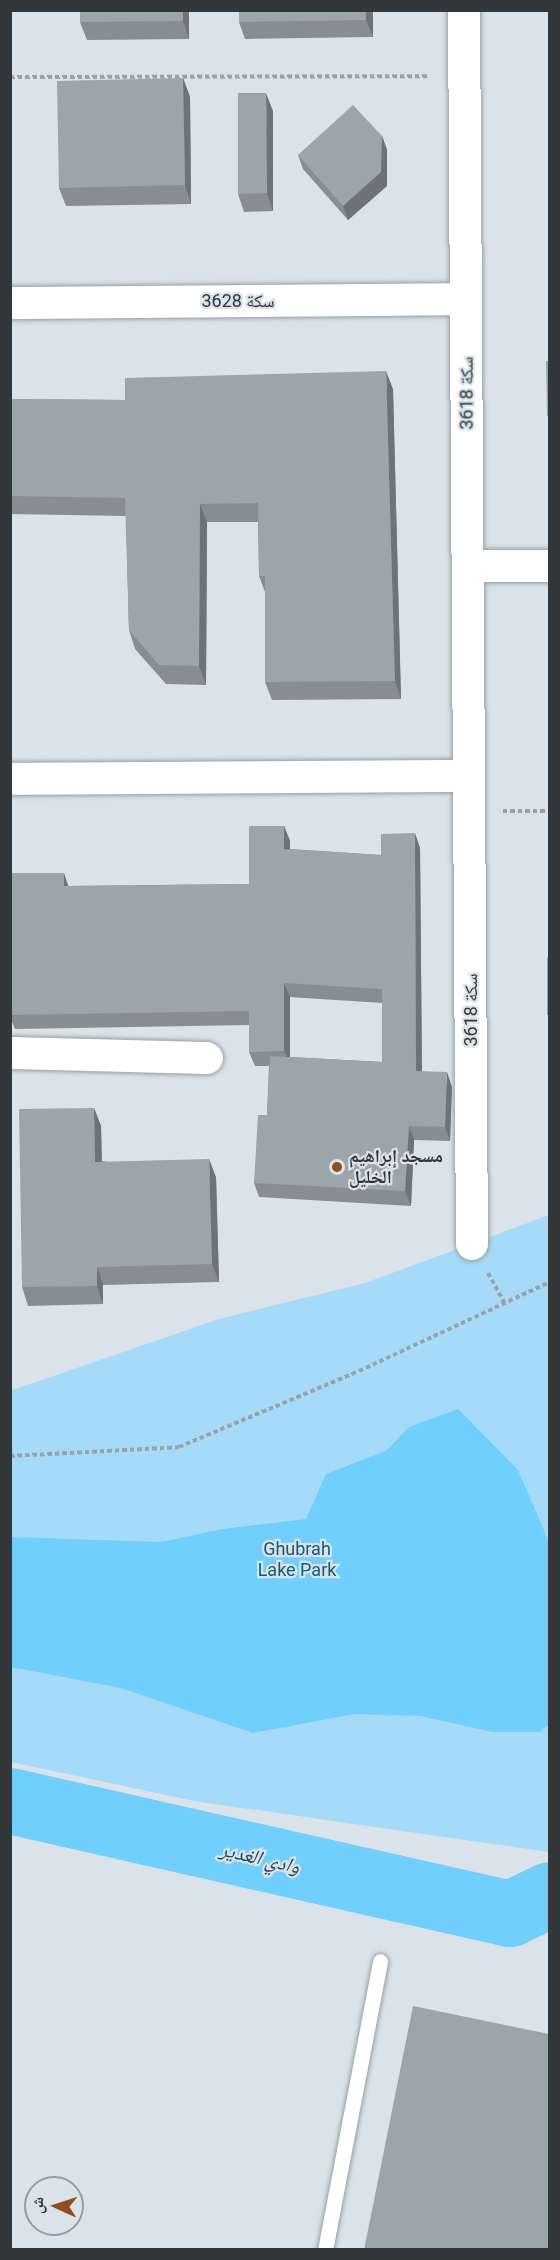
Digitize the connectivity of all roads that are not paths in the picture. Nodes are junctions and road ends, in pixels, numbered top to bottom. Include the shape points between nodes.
1 (464, 10) edge
2 (466, 299) junction
3 (10, 303) edge
4 (468, 566) junction
5 (549, 566) edge
6 (469, 776) junction
7 (10, 779) edge
8 (10, 1053) edge
9 (207, 1058) dead end
10 (472, 1244) dead end
11 (380, 1961) dead end
12 (325, 2250) edge

1 - 2 street, سكة 3618
2 - 3 street, سكة 3628
2 - 4 street, سكة 3618
4 - 5 street
4 - 6 street, سكة 3618
6 - 7 street
6 - 10 street, سكة 3618
8 - 9 street
11 - 12 lane

